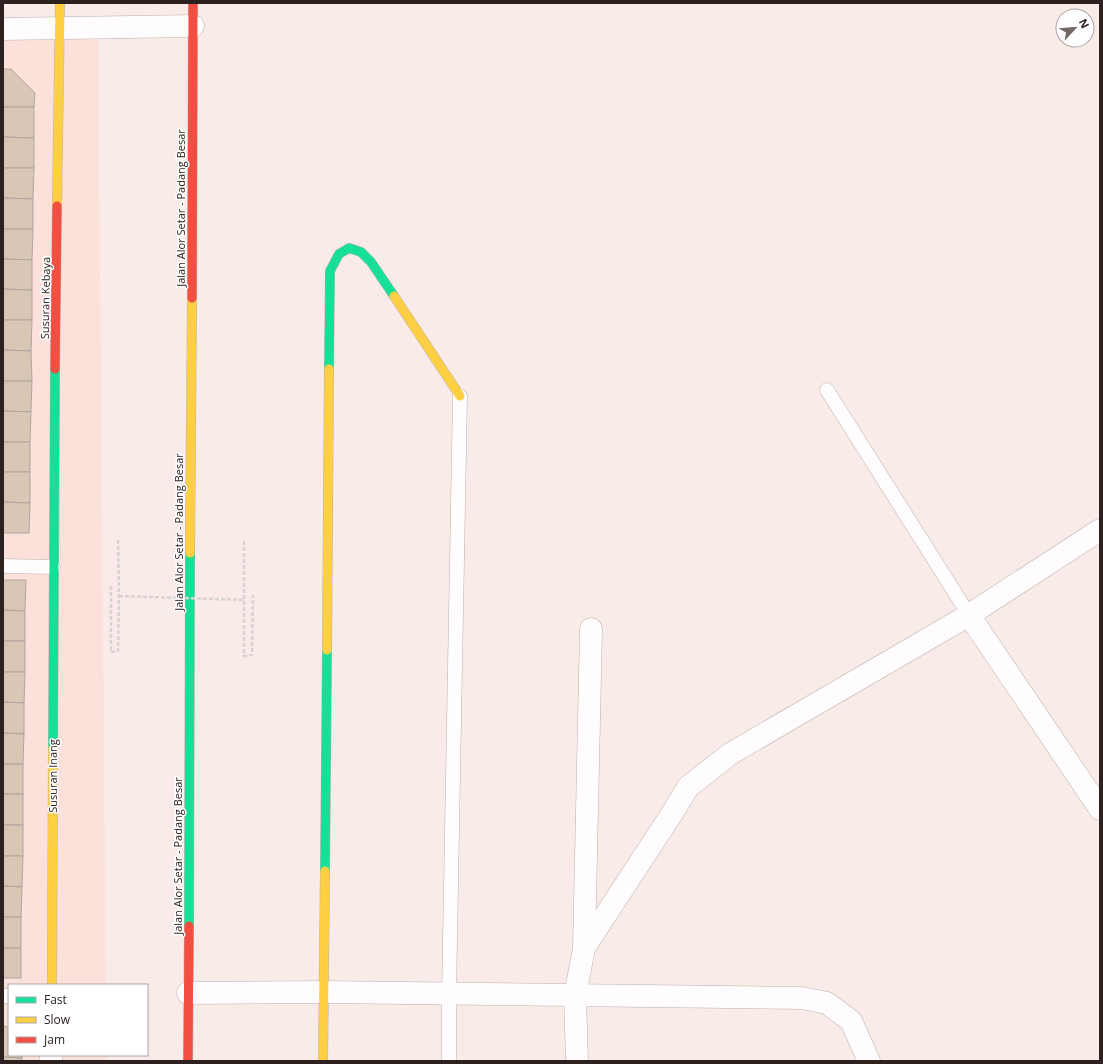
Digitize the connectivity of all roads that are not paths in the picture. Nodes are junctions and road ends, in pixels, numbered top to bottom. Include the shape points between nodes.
1 (60, 3) edge
2 (193, 3) edge
3 (193, 26) junction
4 (3, 29) edge
5 (60, 29) junction
6 (827, 390) dead end
7 (460, 396) joint
8 (1100, 530) edge
9 (3, 566) edge
10 (53, 567) junction
11 (969, 615) junction
12 (591, 628) dead end
13 (1100, 809) edge
14 (584, 948) junction
15 (52, 984) edge
16 (324, 992) junction
17 (188, 993) junction
18 (449, 994) junction
19 (575, 996) junction
20 (188, 1061) edge
21 (323, 1061) edge
22 (449, 1061) edge
23 (577, 1061) edge
24 (869, 1061) edge

1 - 5 street, Susuran Kebaya
2 - 3 street, Jalan Alor Setar - Padang Besar
3 - 5 street
3 - 17 street, Jalan Alor Setar - Padang Besar
4 - 5 street
5 - 10 street, Susuran Kebaya
6 - 11 lane
7 - 16 street via 372,262 361,252 349,248 339,254 330,271
7 - 18 lane
8 - 11 street
9 - 10 lane
10 - 15 street, Susuran Inang
11 - 13 street
11 - 14 street via 730,754 688,787
12 - 14 street
14 - 19 street
16 - 17 street
16 - 18 street
16 - 21 street
17 - 20 street, Jalan Alor Setar - Padang Besar
18 - 19 street
18 - 22 lane
19 - 23 street
19 - 24 street via 802,998 827,1003 851,1021

